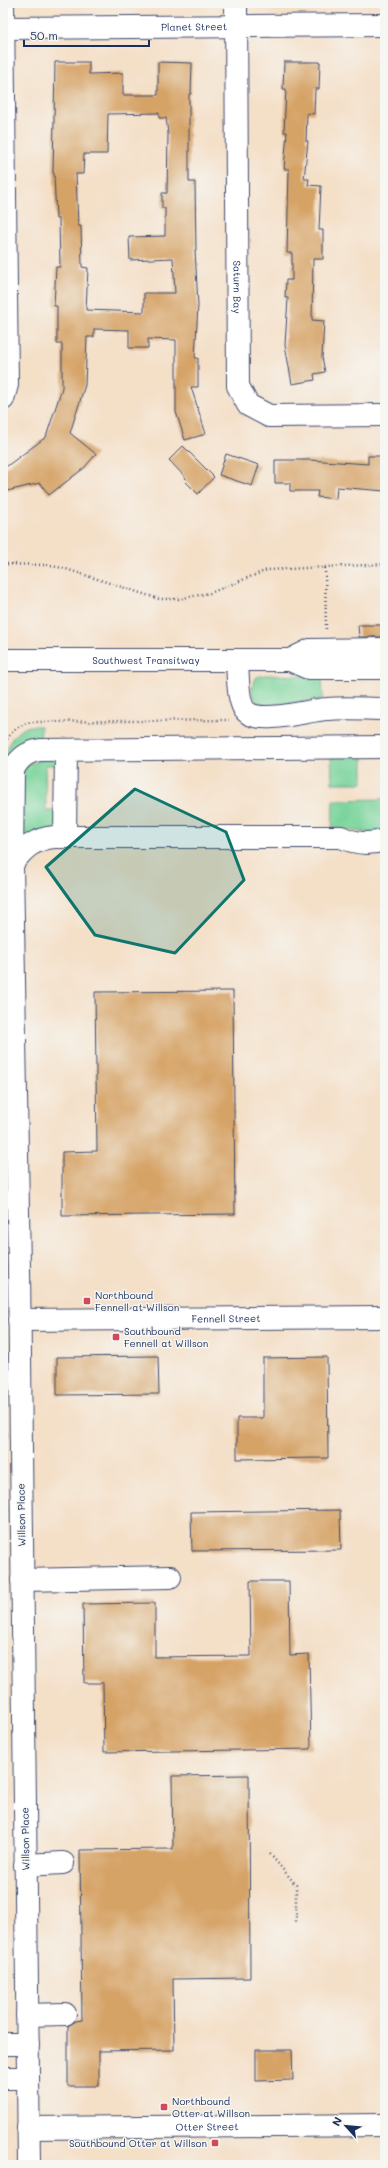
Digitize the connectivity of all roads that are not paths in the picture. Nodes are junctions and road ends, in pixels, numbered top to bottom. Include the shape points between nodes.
1 (3, 3) edge
2 (236, 3) edge
3 (385, 25) edge
4 (236, 27) junction
5 (3, 28) edge
6 (3, 399) edge
7 (385, 415) edge
8 (385, 649) edge
9 (3, 660) edge
10 (290, 660) junction
11 (237, 661) junction
12 (385, 668) edge
13 (385, 709) edge
14 (385, 747) edge
15 (66, 750) junction
16 (60, 837) junction
17 (385, 840) edge
18 (12, 864) junction
19 (385, 1317) edge
20 (19, 1320) junction
21 (170, 1577) dead end
22 (22, 1580) junction
23 (63, 1864) dead end
24 (25, 1865) junction
25 (65, 2014) dead end
26 (27, 2015) junction
27 (3, 2044) edge
28 (28, 2044) junction
29 (3, 2078) edge
30 (28, 2078) junction
31 (385, 2125) edge
32 (28, 2128) junction
33 (29, 2165) edge

1 - 5 street
2 - 4 street, Saturn Bay
3 - 4 street, Planet Street
4 - 5 street, Planet Street
4 - 7 street, Saturn Bay via 238,386 248,405 269,416
5 - 6 street via 7,385
8 - 10 street, Southwest Transitway via 310,650
9 - 11 street, Southwest Transitway
10 - 11 street, Southwest Transitway
10 - 12 street, Southwest Transitway via 308,668
11 - 13 street via 243,705 248,713 259,717 327,709
14 - 15 street
15 - 16 street
15 - 18 street, Willson Place via 40,750 26,754 13,770
16 - 17 street via 341,838 355,844
16 - 18 street via 44,838 28,845
18 - 20 street, Willson Place
19 - 20 street, Fennell Street
20 - 22 street, Willson Place
21 - 22 street
22 - 24 street, Willson Place
23 - 24 street
24 - 26 street, Willson Place
25 - 26 street
26 - 28 street, Willson Place
27 - 28 street
28 - 30 street, Willson Place
29 - 30 street
30 - 32 street, Willson Place
31 - 32 street, Otter Street
32 - 33 street, Willson Place

